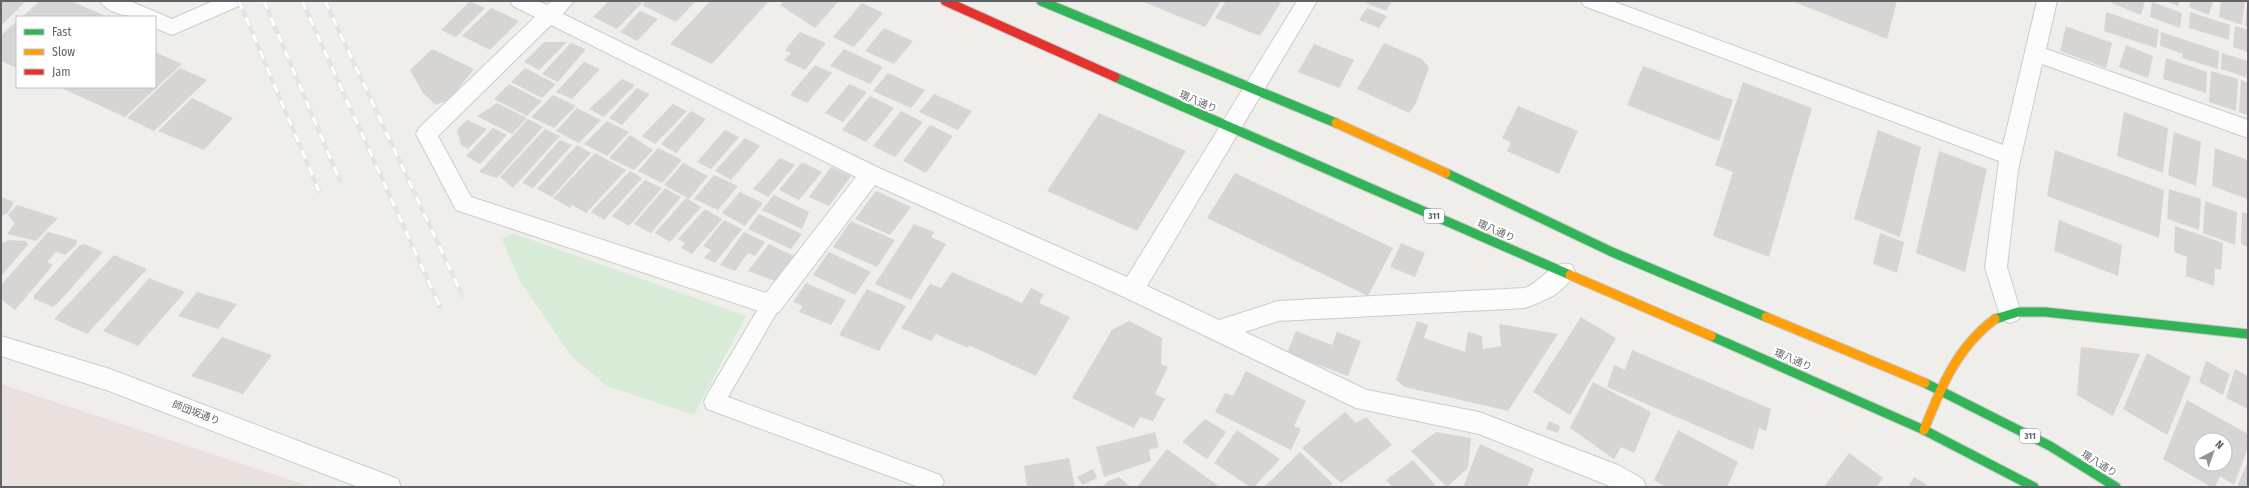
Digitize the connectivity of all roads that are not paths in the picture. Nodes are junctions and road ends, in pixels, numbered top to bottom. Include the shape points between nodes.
1 (110, 1) edge
2 (232, 1) edge
3 (520, 1) edge
4 (945, 1) edge
5 (1041, 1) edge
6 (1307, 1) edge
7 (1591, 1) edge
8 (2047, 1) edge
9 (556, 8) edge
10 (146, 16) edge
11 (156, 20) edge
12 (2035, 53) junction
13 (1255, 88) junction
14 (1231, 128) junction
15 (2248, 129) edge
16 (2009, 156) junction
17 (871, 174) junction
18 (1564, 272) junction
19 (1132, 290) junction
20 (771, 305) junction
21 (2010, 313) junction
22 (1217, 330) junction
23 (2248, 334) edge
24 (1, 346) edge
25 (1940, 390) junction
26 (1924, 430) junction
27 (933, 482) dead end
28 (390, 487) edge
29 (1634, 487) edge
30 (2034, 487) edge
31 (2116, 487) edge

1 - 10 street
2 - 11 street via 172,27
3 - 9 street
4 - 14 main road, 環八通り / 311
5 - 13 main road, 環八通り / 311
6 - 13 street
7 - 16 street
8 - 12 street
9 - 17 street
9 - 20 street via 426,134 464,204
12 - 15 street
12 - 16 street
13 - 14 street
13 - 25 main road, 環八通り / 311 via 1396,149 1612,252
14 - 18 main road, 環八通り / 311
14 - 19 street
16 - 21 street via 1996,267
17 - 19 street
17 - 20 street
18 - 22 street via 1543,291 1525,298 1278,311
18 - 26 main road, 環八通り / 311
19 - 22 street
20 - 27 lane via 714,402
21 - 23 main road via 2179,324
21 - 25 main road via 1995,319 1971,339
22 - 29 street via 1364,400 1478,423 1618,477
24 - 28 street, 師団坂通り via 110,380
25 - 26 main road
25 - 31 main road, 環八通り / 311 via 2050,446
26 - 30 main road, 環八通り / 311

